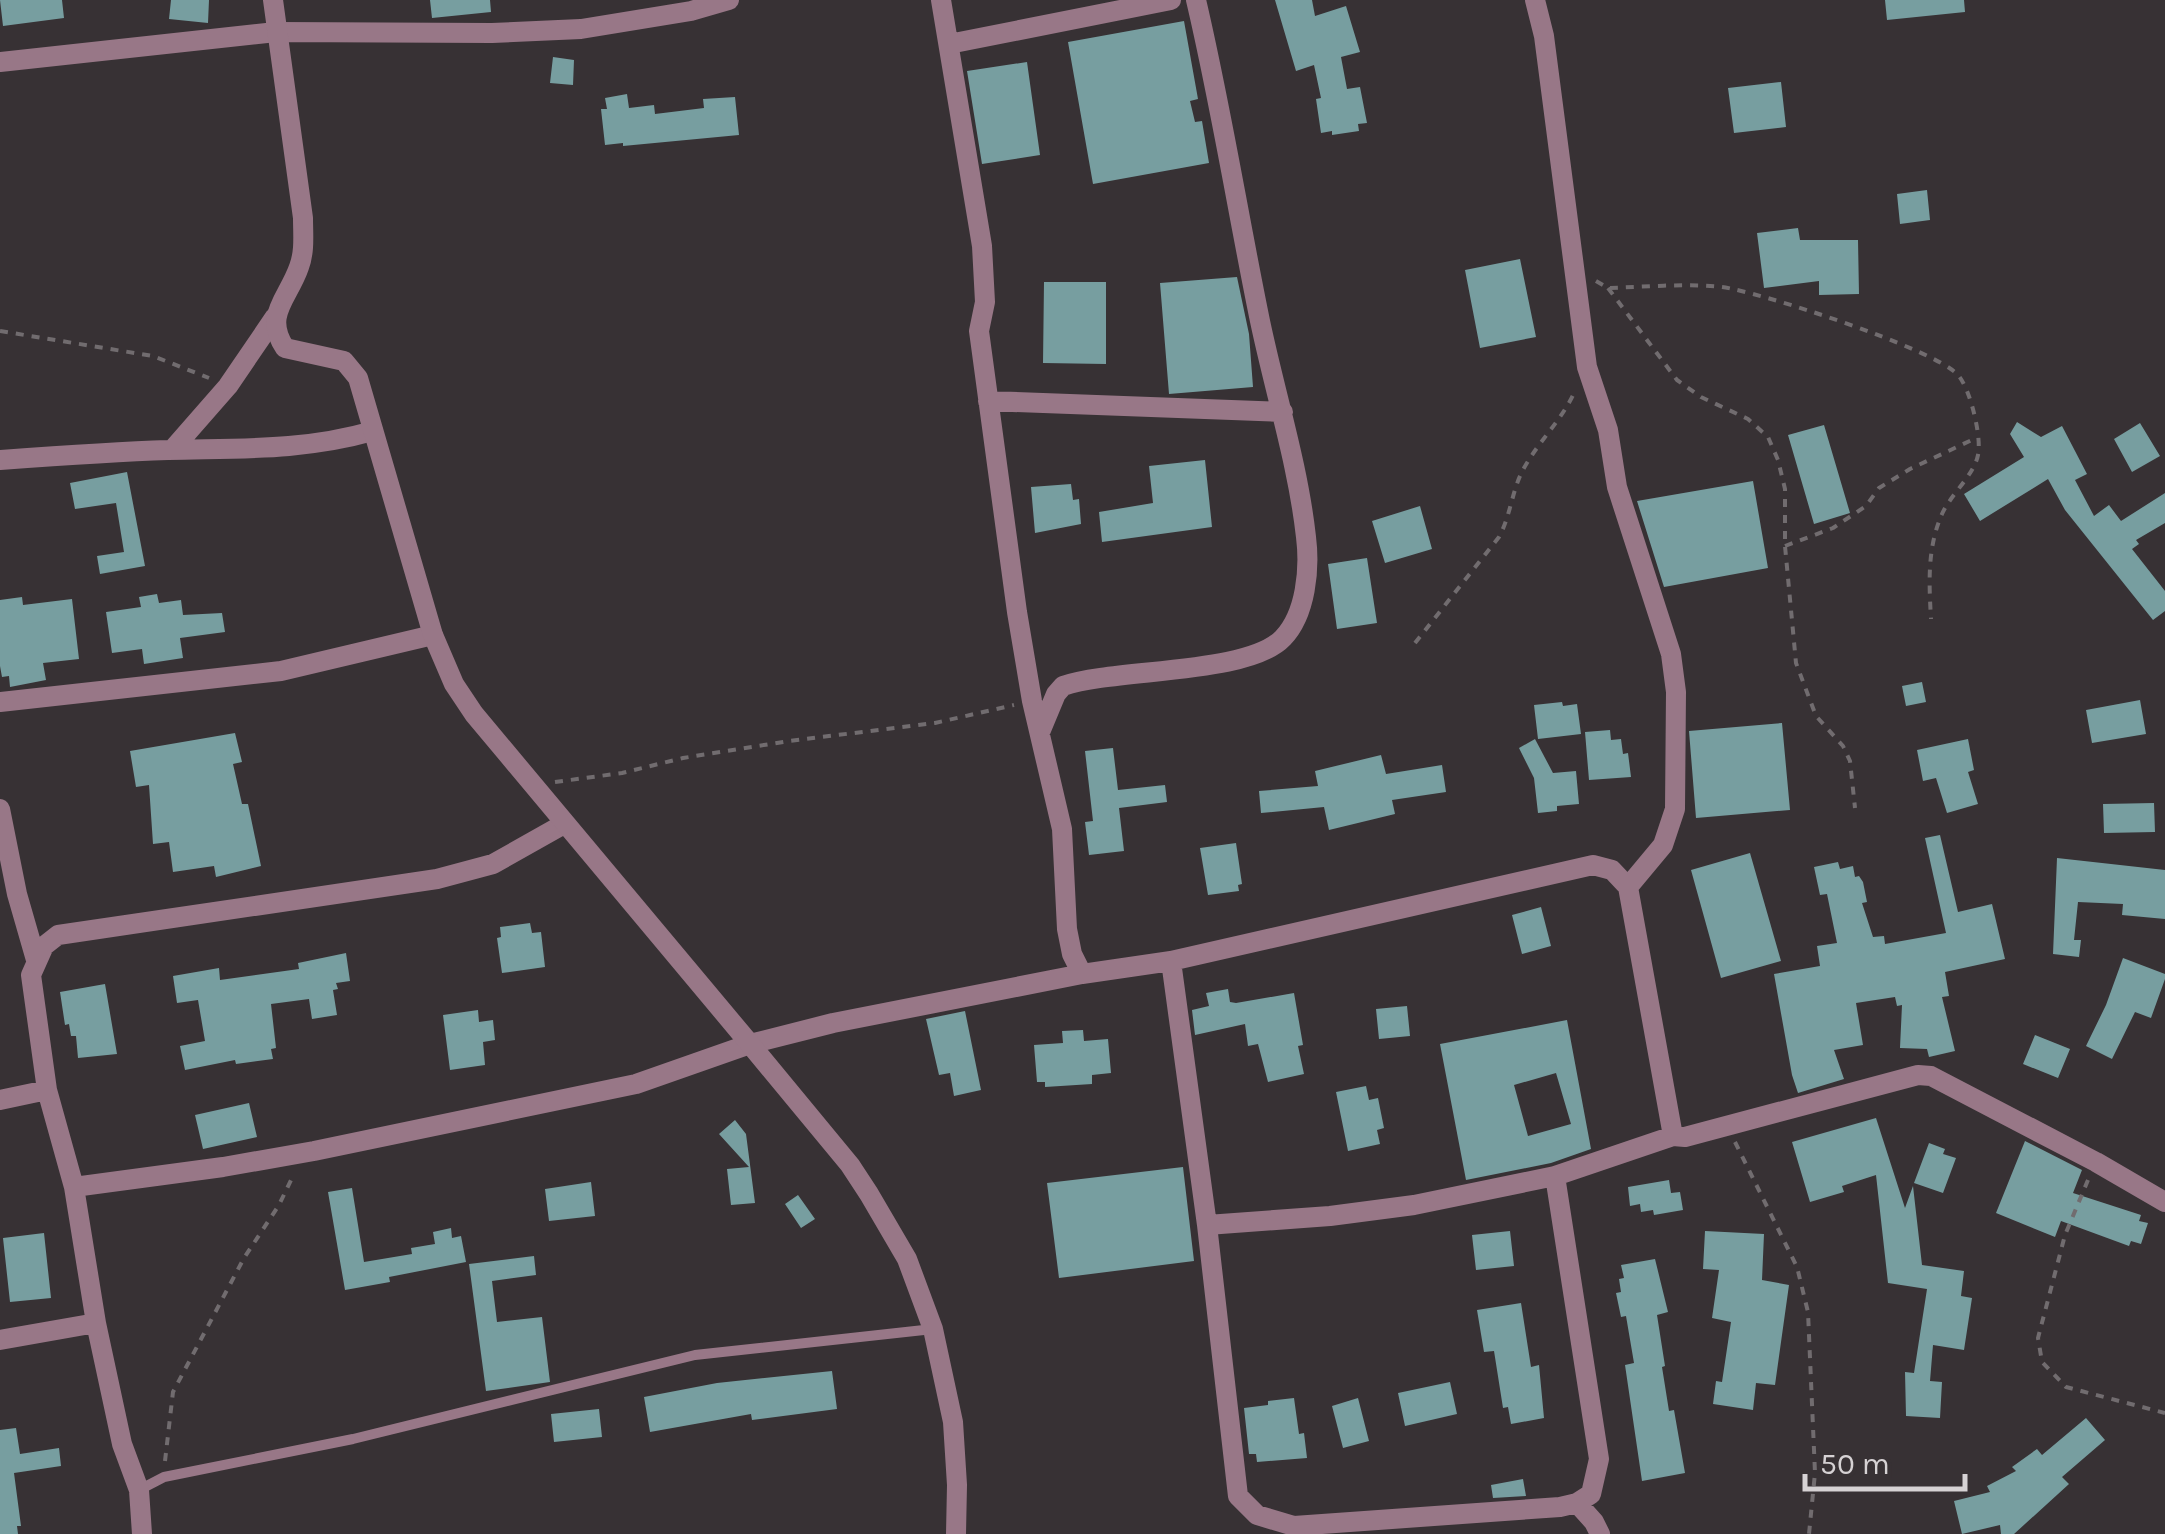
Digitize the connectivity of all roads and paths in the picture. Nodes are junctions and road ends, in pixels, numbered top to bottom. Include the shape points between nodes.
1 (273, 0) edge
2 (729, 0) edge
3 (941, 0) edge
4 (1171, 0) edge
5 (1196, 0) edge
6 (1535, 0) edge
7 (276, 32) junction
8 (949, 44) junction
9 (0, 62) edge
10 (1576, 266) junction
11 (1608, 288) junction
12 (275, 317) junction
13 (0, 330) edge
14 (1587, 366) junction
15 (228, 386) junction
16 (988, 401) junction
17 (1283, 412) junction
18 (373, 431) junction
19 (1977, 438) junction
20 (172, 450) junction
21 (0, 460) edge
22 (1786, 546) junction
23 (1930, 619) dead end
24 (434, 635) junction
25 (1414, 643) dead end
26 (1032, 700) junction
27 (0, 702) edge
28 (1042, 730) junction
29 (530, 785) junction
30 (0, 808) edge
31 (1855, 808) dead end
32 (564, 824) junction
33 (1628, 886) junction
34 (36, 960) junction
35 (1171, 960) junction
36 (1082, 974) junction
37 (750, 1044) junction
38 (47, 1090) junction
39 (0, 1100) edge
40 (1726, 1125) junction
41 (1673, 1136) junction
42 (314, 1151) junction
43 (2096, 1162) junction
44 (1555, 1176) junction
45 (74, 1187) junction
46 (2165, 1202) edge
47 (1207, 1224) junction
48 (96, 1323) junction
49 (932, 1329) junction
50 (0, 1340) edge
51 (2165, 1413) edge
52 (164, 1478) junction
53 (138, 1490) junction
54 (1577, 1503) junction
55 (1298, 1530) edge
56 (142, 1534) edge
57 (956, 1534) edge
58 (1600, 1534) edge
59 (1809, 1534) edge

1 - 7 street
2 - 7 street via 581,29
3 - 8 street
4 - 8 street
5 - 17 street
6 - 10 street
7 - 9 street
7 - 12 street via 304,248
8 - 16 street via 982,246 979,332
10 - 11 path
10 - 14 street
11 - 19 path via 1720,287 1763,294 1891,342 1959,376 1975,413
11 - 22 path via 1677,380 1768,437 1785,489
12 - 15 street
12 - 18 street via 285,348 344,360 358,378
13 - 15 path via 153,356
14 - 25 path via 1562,418 1524,467 1500,537
14 - 33 street via 1617,487 1671,654 1676,692 1675,809 1662,845
15 - 20 street
16 - 17 street
16 - 26 street
17 - 28 street via 1307,540 1301,606 1284,638 1254,657 1063,686
18 - 20 street via 278,449
18 - 24 street
19 - 22 path via 1879,488 1866,506 1833,528
19 - 23 path via 1978,456 1942,514 1928,563
20 - 21 street
22 - 31 path via 1796,663 1816,716 1850,761
24 - 27 street via 281,671
24 - 29 street via 454,684
26 - 28 street
26 - 29 path via 936,723
28 - 36 street via 1062,829 1066,929
29 - 32 street
30 - 34 street
32 - 34 street via 494,864 436,879 58,935
32 - 37 street
33 - 35 street via 1612,870 1593,866
33 - 41 street
34 - 38 street via 31,975
35 - 36 street
35 - 47 street
36 - 37 street
37 - 42 street via 636,1084
37 - 49 street via 869,1194 907,1259
38 - 39 street
38 - 45 street
40 - 41 street
40 - 43 street via 1931,1076
40 - 59 path via 1797,1267 1808,1312 1816,1473
41 - 44 street
42 - 45 street
42 - 52 path via 244,1258 173,1392
43 - 46 street
43 - 51 path via 2064,1236 2038,1338 2042,1362 2066,1387
44 - 47 street via 1347,1214
44 - 54 street via 1599,1458 1591,1494
45 - 48 street
47 - 55 street via 1238,1496 1257,1516
48 - 50 street
48 - 53 street
49 - 52 lane via 695,1356
49 - 57 street via 952,1422
52 - 53 lane
53 - 56 street
54 - 55 street
54 - 58 street

